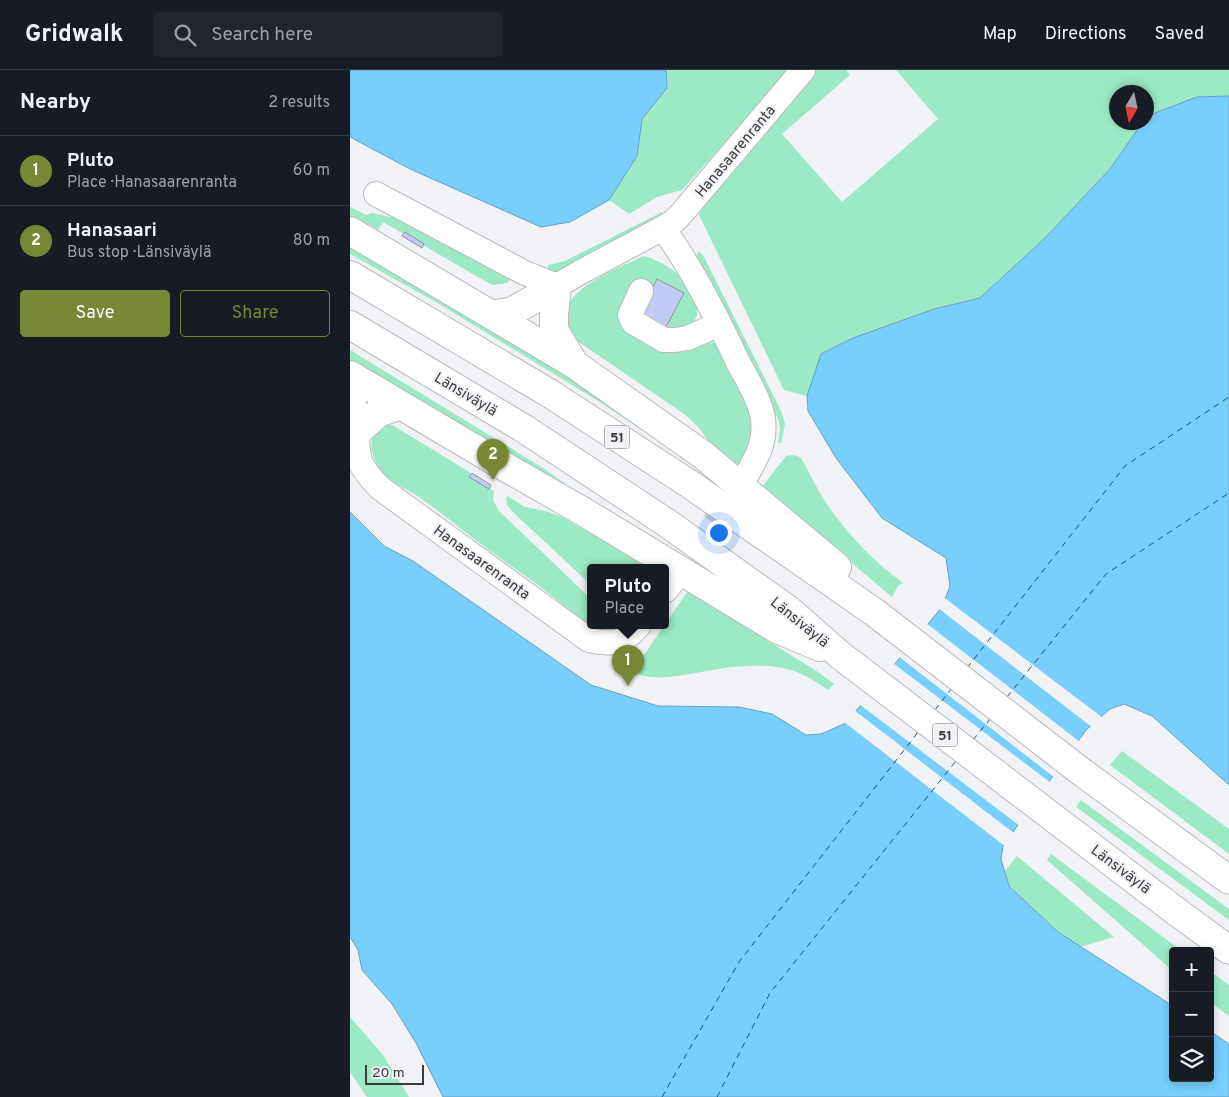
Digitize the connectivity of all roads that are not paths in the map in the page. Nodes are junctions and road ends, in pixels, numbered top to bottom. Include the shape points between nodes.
1 (803, 70) edge
2 (376, 194) dead end
3 (663, 228) junction
4 (350, 231) edge
5 (350, 275) edge
6 (557, 286) junction
7 (641, 291) dead end
8 (492, 314) junction
9 (719, 324) junction
10 (350, 325) edge
11 (574, 364) junction
12 (350, 375) edge
13 (350, 391) edge
14 (401, 405) junction
15 (357, 432) junction
16 (746, 476) tunnel mouth
17 (874, 612) junction
18 (636, 629) edge
19 (840, 655) junction
20 (1229, 880) edge
21 (1229, 950) edge

1 - 3 street, Hanasaarenranta via 682,213
2 - 6 street via 525,273
3 - 6 street, Hanasaarenranta
3 - 9 street via 686,262
4 - 8 highway
5 - 17 highway, 51 via 557,398 688,483
6 - 8 highway via 513,311
6 - 11 highway via 554,330
7 - 9 street via 630,315 633,322 664,340 688,338
8 - 11 highway
9 - 16 street via 763,418 760,452
10 - 19 highway, Länsiväylä / 51 via 523,428 668,523 790,611
11 - 17 highway via 703,455 849,577
12 - 14 highway
13 - 15 highway
14 - 15 highway via 378,413
14 - 19 highway via 777,629
15 - 18 street, Hanasaarenranta via 357,452 364,471 380,488 590,640 607,644 621,641
17 - 20 highway, 51 via 1083,773
19 - 21 highway, Länsiväylä / 51

